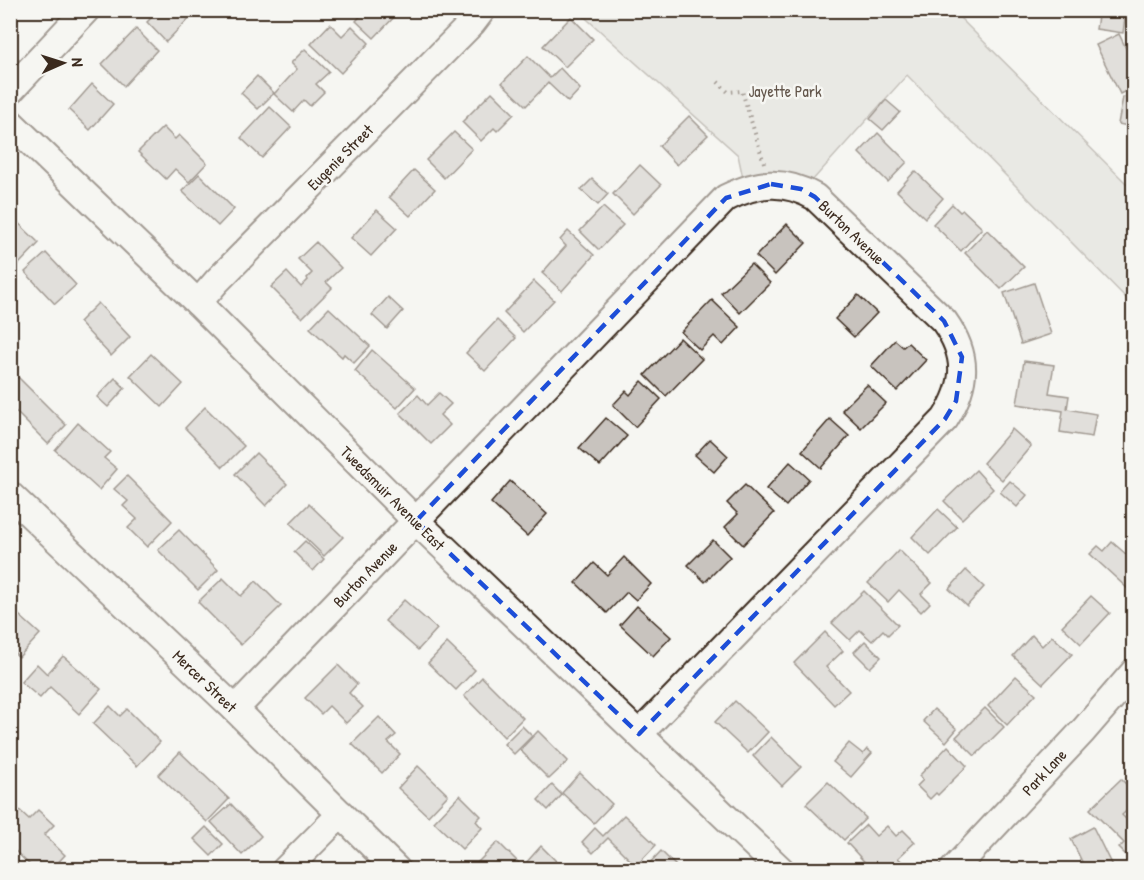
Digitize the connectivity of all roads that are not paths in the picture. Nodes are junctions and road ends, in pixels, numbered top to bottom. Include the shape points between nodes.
1 (86, 10) edge
2 (482, 10) edge
3 (10, 91) edge
4 (10, 122) edge
5 (198, 303) junction
6 (10, 495) edge
7 (416, 521) junction
8 (1134, 672) edge
9 (235, 709) junction
10 (639, 734) junction
11 (341, 814) junction
12 (285, 870) edge
13 (397, 870) edge
14 (781, 870) edge
15 (953, 870) edge

1 - 3 street
2 - 5 street, Eugenie Street
4 - 5 street, Tweedsmuir Avenue East
5 - 7 street, Tweedsmuir Avenue East
6 - 9 street, Mercer Street
7 - 9 street, Burton Avenue
7 - 10 street, Tweedsmuir Avenue East
7 - 10 street, Burton Avenue via 726,198 754,186 771,184 801,189 815,197 944,321 956,338 962,357 957,400 945,419
8 - 15 street, Park Lane
9 - 11 street, Mercer Street
10 - 14 street, Tweedsmuir Avenue East
11 - 12 street
11 - 13 street, Mercer Street

